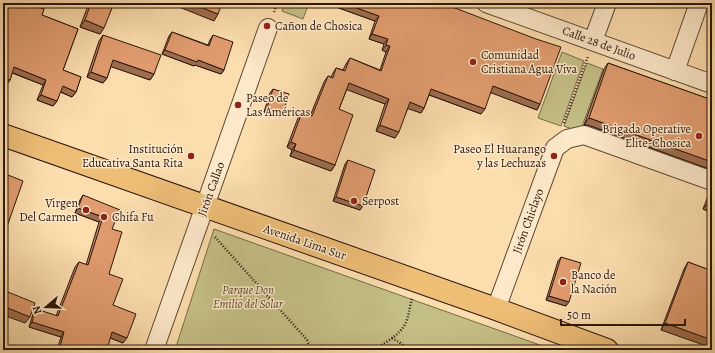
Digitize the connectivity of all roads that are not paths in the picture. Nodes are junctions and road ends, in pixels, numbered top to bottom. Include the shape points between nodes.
1 (486, 3) edge
2 (607, 3) edge
3 (699, 3) edge
4 (513, 8) edge
5 (268, 28) dead end
6 (593, 41) junction
7 (675, 71) junction
8 (712, 84) edge
9 (3, 135) edge
10 (712, 181) edge
11 (205, 206) junction
12 (496, 309) junction
13 (154, 350) edge
14 (607, 350) edge

1 - 4 street, Calle 28 de Julio
2 - 6 street
3 - 7 street
4 - 6 street, Calle 28 de Julio
5 - 11 street, Jirón Callao
6 - 7 street, Calle 28 de Julio
7 - 8 street, Calle 28 de Julio
9 - 11 highway, Avenida Lima Sur
10 - 12 street, Jirón Chiclayo via 584,135 561,144
11 - 12 highway, Avenida Lima Sur
11 - 13 street, Jirón Callao
12 - 14 highway, Avenida Lima Sur

